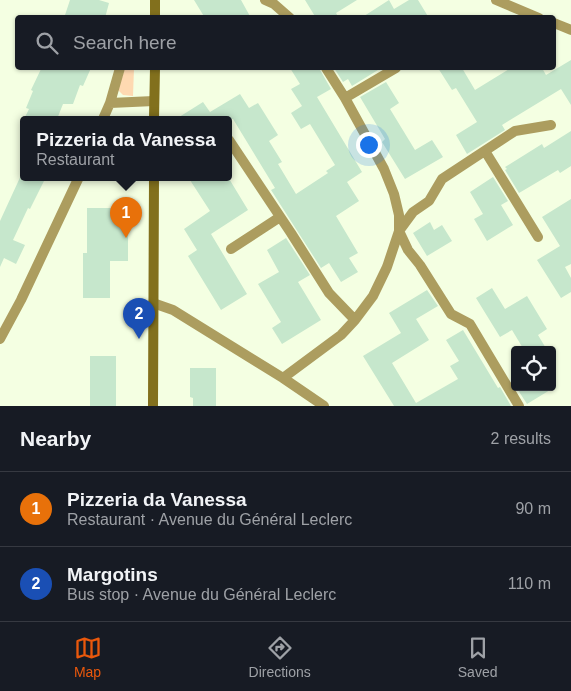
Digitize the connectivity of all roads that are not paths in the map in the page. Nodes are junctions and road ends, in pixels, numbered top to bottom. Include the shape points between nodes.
1 (155, 0) edge
2 (265, 0) edge
3 (496, 0) edge
4 (155, 15) edge
5 (287, 15) edge
6 (532, 15) edge
7 (556, 24) edge
8 (571, 30) edge
9 (119, 70) edge
10 (154, 70) edge
11 (327, 70) edge
12 (393, 70) edge
13 (346, 98) junction
14 (154, 101) junction
15 (110, 103) junction
16 (104, 116) edge
17 (154, 116) edge
18 (551, 125) dead end
19 (232, 145) edge
20 (485, 151) junction
21 (77, 181) edge
22 (154, 181) edge
23 (280, 218) junction
24 (399, 231) junction
25 (538, 237) dead end
26 (231, 249) dead end
27 (153, 303) junction
28 (356, 320) junction
29 (0, 340) edge
30 (284, 378) junction
31 (153, 406) edge
32 (324, 406) edge
33 (519, 406) edge

1 - 4 street
2 - 5 street
3 - 6 street
7 - 8 street
9 - 15 street
10 - 14 street
11 - 13 street
12 - 13 street
13 - 24 street via 394,194
14 - 15 street
14 - 17 street
15 - 16 street
18 - 20 street via 515,131
19 - 23 street
20 - 24 street via 442,179 429,201 413,212
20 - 25 street
21 - 29 street
22 - 27 street
23 - 26 street
23 - 28 street via 329,293
24 - 28 street via 373,296
24 - 33 street via 451,314 470,324
27 - 30 street via 173,310
27 - 31 street
28 - 30 street
30 - 32 street

